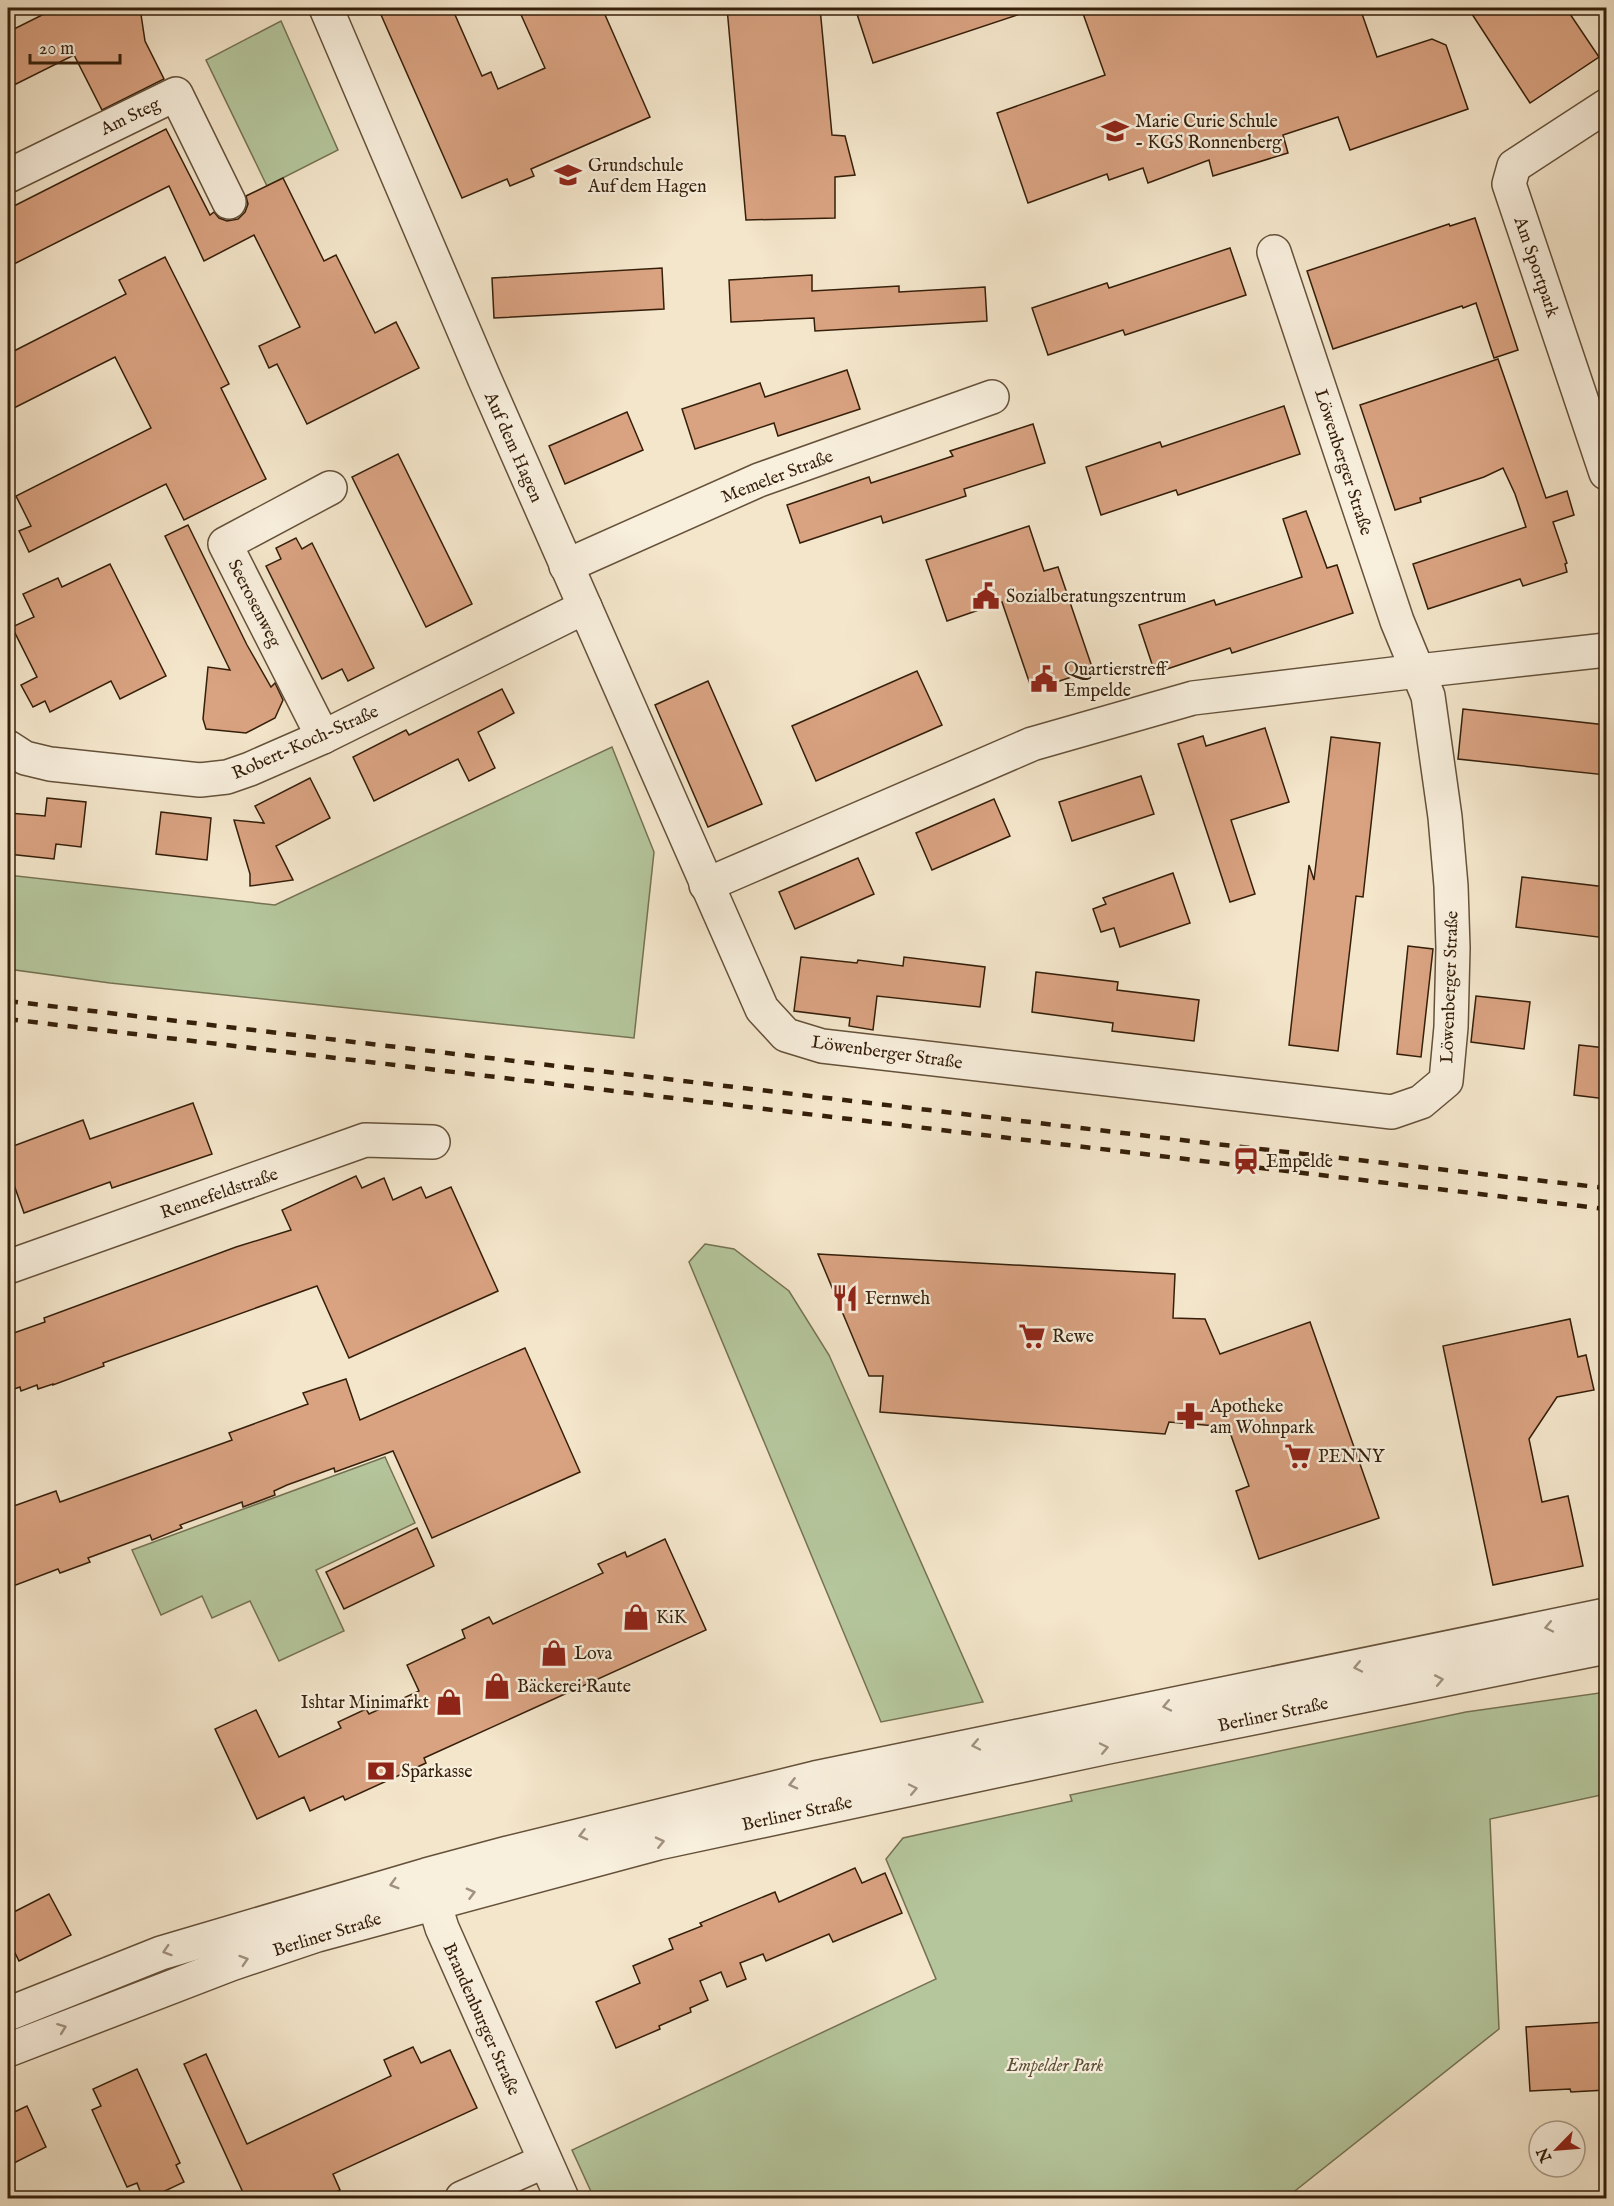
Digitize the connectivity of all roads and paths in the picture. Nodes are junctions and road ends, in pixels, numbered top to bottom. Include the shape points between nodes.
1 (326, 8) edge
2 (1606, 106) edge
3 (8, 176) edge
4 (229, 202) dead end
5 (1274, 252) dead end
6 (992, 397) dead end
7 (1606, 473) edge
8 (330, 488) dead end
9 (566, 566) junction
10 (585, 607) junction
11 (1606, 650) edge
12 (1418, 671) junction
13 (323, 737) junction
14 (8, 747) edge
15 (706, 885) junction
16 (433, 1142) dead end
17 (8, 1267) edge
18 (1606, 1615) edge
19 (1606, 1647) edge
20 (430, 1889) junction
21 (8, 2014) edge
22 (8, 2050) edge
23 (545, 2161) junction
24 (462, 2199) edge
25 (562, 2199) edge

1 - 9 street, Auf dem Hagen
2 - 7 street, Am Sportpark via 1514,166 1509,184
3 - 4 street, Am Steg via 176,94
5 - 12 street, Löwenberger Straße via 1397,621
6 - 9 street, Memeler Straße via 759,480
8 - 13 street, Seerosenweg via 225,544
9 - 10 street, Auf dem Hagen
10 - 13 street, Robert-Koch-Straße
10 - 15 street, Auf dem Hagen
11 - 12 street
12 - 15 street via 1193,698 1032,744
12 - 15 street, Löwenberger Straße via 1428,696 1445,817 1452,930 1451,1027 1446,1081 1422,1102 1392,1112 804,1041 786,1035 762,1009
13 - 14 street, Robert-Koch-Straße via 250,769 200,780 51,764 26,758
16 - 17 street, Rennefeldstraße via 365,1140
18 -> 20 street, Berliner Straße via 815,1778
20 -> 19 street, Berliner Straße
20 -> 21 street, Berliner Straße via 161,1953
22 -> 20 street, Berliner Straße
20 - 23 street, Brandenburger Straße via 442,1928
23 - 24 street
23 - 25 street, Brandenburger Straße

